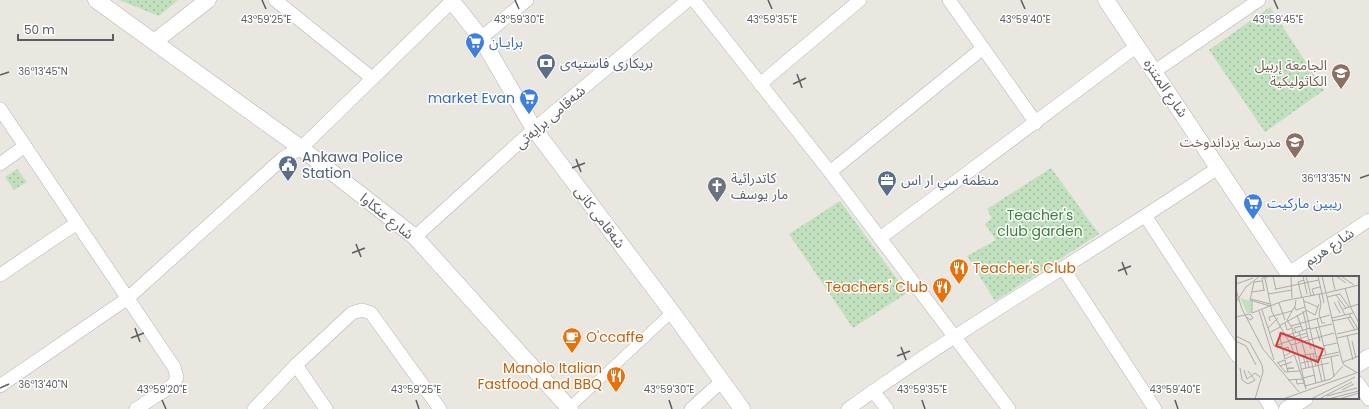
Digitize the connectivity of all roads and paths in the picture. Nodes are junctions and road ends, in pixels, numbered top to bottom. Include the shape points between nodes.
1 (96, 0) edge
2 (208, 0) edge
3 (275, 0) edge
4 (452, 0) edge
5 (527, 0) edge
6 (688, 0) edge
7 (694, 0) edge
8 (860, 0) edge
9 (949, 0) edge
10 (1106, 0) edge
11 (1259, 0) edge
12 (481, 38) junction
13 (154, 42) junction
14 (1137, 46) junction
15 (983, 48) junction
16 (1155, 71) junction
17 (372, 78) junction
18 (760, 84) junction
19 (0, 109) edge
20 (1036, 123) junction
21 (534, 130) junction
22 (25, 146) junction
23 (301, 148) junction
24 (0, 164) edge
25 (1219, 167) junction
26 (830, 172) junction
27 (1146, 217) junction
28 (1369, 220) edge
29 (78, 223) junction
30 (415, 238) junction
31 (880, 238) junction
32 (1063, 268) junction
33 (0, 275) edge
34 (1290, 275) edge
35 (128, 298) junction
36 (672, 312) junction
37 (955, 337) junction
38 (1236, 354) edge
39 (1369, 357) edge
40 (1359, 363) edge
41 (296, 365) junction
42 (722, 381) junction
43 (1359, 384) edge
44 (0, 386) edge
45 (873, 391) junction
46 (1266, 399) edge
47 (1303, 399) edge
48 (1369, 399) edge
49 (136, 409) edge
50 (254, 409) edge
51 (326, 409) edge
52 (440, 409) edge
53 (570, 409) edge
54 (691, 409) edge
55 (742, 409) edge
56 (848, 409) edge
57 (887, 409) edge
58 (1009, 409) edge
59 (1155, 409) edge
60 (1272, 409) edge
61 (1287, 409) edge

1 - 13 street, شارع عنكاوا
2 - 13 street
3 - 17 street
4 - 12 street, شەقامی کانی
4 - 17 street
5 - 12 street
6 - 21 street, شەقامی برایەتی
7 - 18 street
8 - 18 street
9 - 15 street
10 - 14 street, شارع المتنزه
11 - 16 street
12 - 21 street, شەقامی کانی
13 - 23 street, شارع عنكاوا
14 - 16 street, شارع المتنزه
14 - 20 street
15 - 20 street
15 - 26 street
16 - 25 street, شارع المتنزه
17 - 23 street
18 - 26 street
19 - 22 street
20 - 31 street
21 - 30 street, شەقامی برایەتی
21 - 36 street, شەقامی کانی
22 - 24 street
22 - 29 street
23 - 30 street, شارع عنكاوا
23 - 35 street via 283,158
25 - 27 street
25 - 34 street, شارع المتنزه
26 - 31 street
27 - 32 street
27 - 38 street
28 - 34 street, شارع هريم
29 - 33 street
29 - 35 street
30 - 53 street, شارع عنكاوا
31 - 37 street
32 - 37 street
32 - 59 street
35 - 44 street
35 - 49 street via 174,367 176,377 172,384
36 - 42 street, شەقامی کانی
36 - 53 street
37 - 45 street
37 - 58 street
39 - 40 street
41 - 50 street
41 - 51 street
41 - 52 street via 352,313 362,310 371,313
42 - 54 street
42 - 55 street, شەقامی کانی
43 - 48 street
45 - 56 street
45 - 57 street
46 - 60 street
47 - 61 street

